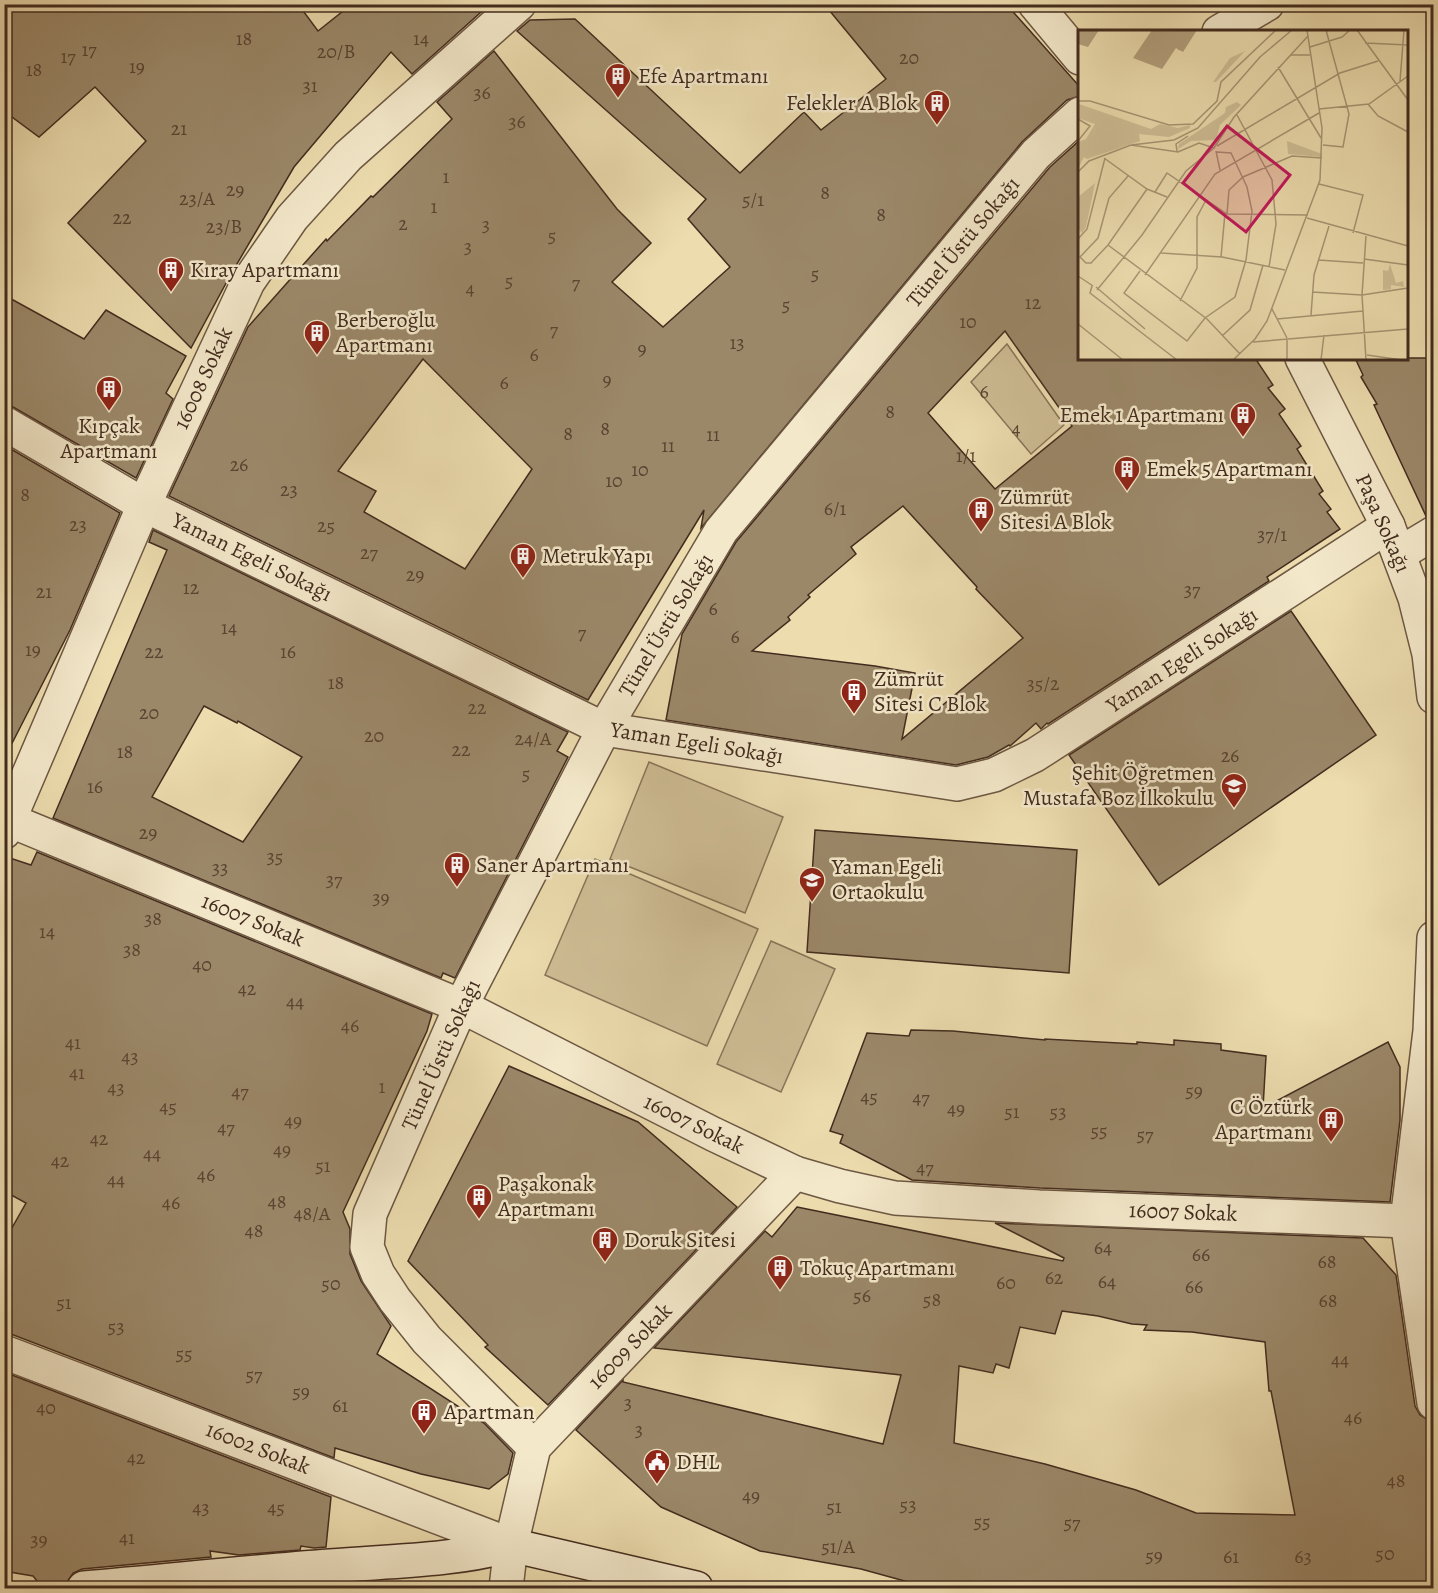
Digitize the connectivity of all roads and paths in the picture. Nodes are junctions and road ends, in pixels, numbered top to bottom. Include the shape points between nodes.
1 (519, 4) edge
2 (1035, 4) edge
3 (1267, 4) edge
4 (1222, 30) edge
5 (1078, 55) edge
6 (1078, 116) edge
7 (1303, 360) edge
8 (4, 423) edge
9 (144, 505) junction
10 (1434, 533) edge
11 (1393, 540) junction
12 (1434, 697) edge
13 (604, 729) junction
14 (6, 823) edge
15 (1434, 938) edge
16 (461, 1006) junction
17 (1432, 1031) edge
18 (795, 1173) junction
19 (1420, 1220) edge
20 (4, 1352) edge
21 (1434, 1403) edge
22 (534, 1447) junction
23 (512, 1545) junction
24 (84, 1588) edge
25 (506, 1588) edge
26 (696, 1588) edge

1 - 9 street, 16008 Sokak via 348,156 292,218 248,282
2 - 5 street
3 - 4 street
6 - 13 street, Tünel Üstü Sokağı via 1036,154 722,531
7 - 11 street, Paşa Sokağı
8 - 9 street, Yaman Egeli Sokağı
9 - 13 street, Yaman Egeli Sokağı
9 - 14 street, 16008 Sokak
10 - 11 street, Yaman Egeli Sokağı
11 - 12 street, Paşa Sokağı via 1415,598 1429,654
11 - 13 street, Yaman Egeli Sokağı via 1035,755 994,775 957,784
13 - 16 street, Tünel Üstü Sokağı
14 - 16 street, 16007 Sokak
15 - 17 street
16 - 18 street, 16007 Sokak
16 - 22 street, Tünel Üstü Sokağı via 370,1214 367,1247 378,1274 427,1340
17 - 19 street
18 - 19 street, 16007 Sokak via 895,1198
18 - 22 street, 16009 Sokak
19 - 21 street
20 - 23 street, 16002 Sokak
22 - 23 street
23 - 24 street via 456,1556
23 - 25 street
23 - 26 street, 16002 Sokak

